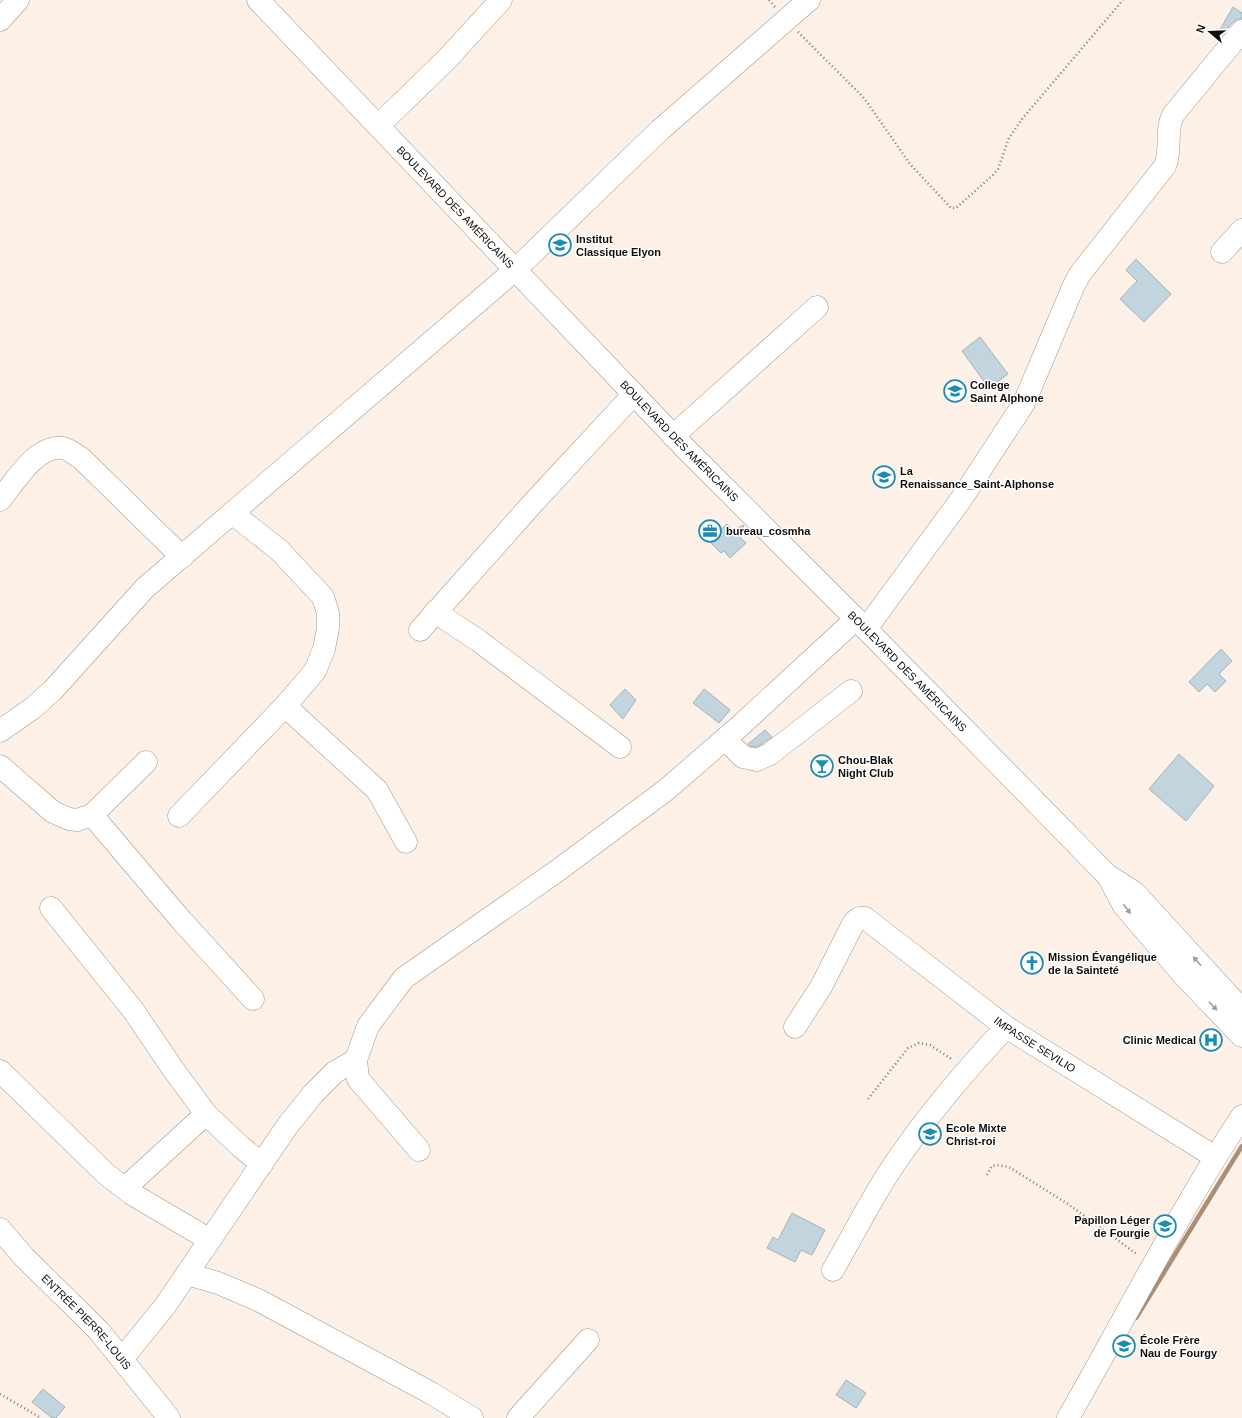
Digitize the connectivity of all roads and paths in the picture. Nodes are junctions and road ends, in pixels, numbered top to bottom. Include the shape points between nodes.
1 (18, 0) edge
2 (501, 0) edge
3 (809, 0) edge
4 (1123, 0) edge
5 (260, 1) edge
6 (0, 20) edge
7 (786, 20) junction
8 (1242, 31) edge
9 (378, 126) junction
10 (1242, 230) edge
11 (1222, 252) dead end
12 (515, 270) junction
13 (817, 307) dead end
14 (634, 394) junction
15 (673, 436) junction
16 (0, 500) edge
17 (232, 514) junction
18 (182, 556) junction
19 (435, 612) junction
20 (861, 624) junction
21 (420, 630) dead end
22 (851, 691) dead end
23 (285, 706) junction
24 (0, 731) edge
25 (725, 739) junction
26 (620, 747) dead end
27 (146, 762) dead end
28 (0, 766) edge
29 (92, 815) junction
30 (179, 816) dead end
31 (406, 842) dead end
32 (1107, 875) junction
33 (51, 908) dead end
34 (253, 999) dead end
35 (1242, 1010) edge
36 (795, 1027) dead end
37 (1006, 1027) junction
38 (1242, 1036) edge
39 (356, 1060) junction
40 (966, 1069) junction
41 (0, 1071) edge
42 (868, 1099) dead end
43 (206, 1114) junction
44 (1242, 1116) edge
45 (419, 1150) dead end
46 (1215, 1156) junction
47 (262, 1164) junction
48 (987, 1175) dead end
49 (125, 1188) junction
50 (0, 1229) edge
51 (210, 1240) junction
52 (1153, 1266) junction
53 (833, 1270) dead end
54 (187, 1274) junction
55 (588, 1340) dead end
56 (122, 1359) junction
57 (0, 1394) edge
58 (1075, 1415) edge
59 (41, 1418) edge
60 (169, 1418) edge
61 (472, 1418) edge
62 (518, 1418) edge

1 - 6 street
2 - 9 street via 448,58
3 - 7 street
4 - 7 path via 1022,119 1009,138 996,172 956,208 951,208 910,164 864,98
5 - 9 street, BOULEVARD DES AMÉRICAINS
7 - 12 street via 660,130
8 - 20 street via 1169,121 1168,160 1080,274 1024,403 962,498
9 - 12 street, BOULEVARD DES AMÉRICAINS
10 - 11 street
12 - 14 street, BOULEVARD DES AMÉRICAINS
12 - 17 street
13 - 15 street
14 - 15 street, BOULEVARD DES AMÉRICAINS
14 - 19 street
15 - 20 street, BOULEVARD DES AMÉRICAINS
16 - 18 street via 34,458 51,448 63,448 81,458
17 - 18 street
17 - 23 street via 279,550 322,597 328,613 324,649 315,670
18 - 24 street via 145,588 53,690
19 - 21 street
19 - 26 street
20 - 25 street
20 - 32 street, BOULEVARD DES AMÉRICAINS
22 - 25 street via 770,754 757,760 743,757
23 - 30 street
23 - 31 street via 377,790
25 - 39 street via 660,794 557,871 404,978 368,1026
27 - 29 street
28 - 29 street via 53,812 77,820
29 - 34 street via 182,921
35 -> 32 street, BOULEVARD DES AMÉRICAINS via 1135,893
32 -> 38 street, BOULEVARD DES AMÉRICAINS via 1124,906 1187,979
33 - 43 street via 133,1010
36 - 37 street, IMPASSE SEVILIO via 821,987 854,922 859,918 865,918
37 - 40 street
37 - 46 street, IMPASSE SEVILIO
39 - 45 street via 358,1079
39 - 47 street via 335,1072 313,1094
40 - 42 path via 930,1045 919,1043 908,1048
40 - 53 street via 893,1166
41 - 49 street via 106,1174
43 - 47 street
43 - 49 street
44 - 46 street
46 - 52 street
47 - 51 street
48 - 52 path via 992,1166 1009,1167 1068,1204
49 - 51 street
50 - 56 street, ENTRÉE PIERRE-LOUIS via 24,1257 99,1331
51 - 54 street
52 - 58 street
54 - 56 street
54 - 61 street via 218,1283 258,1300 431,1392
55 - 62 street
56 - 60 street, ENTRÉE PIERRE-LOUIS
57 - 59 path

